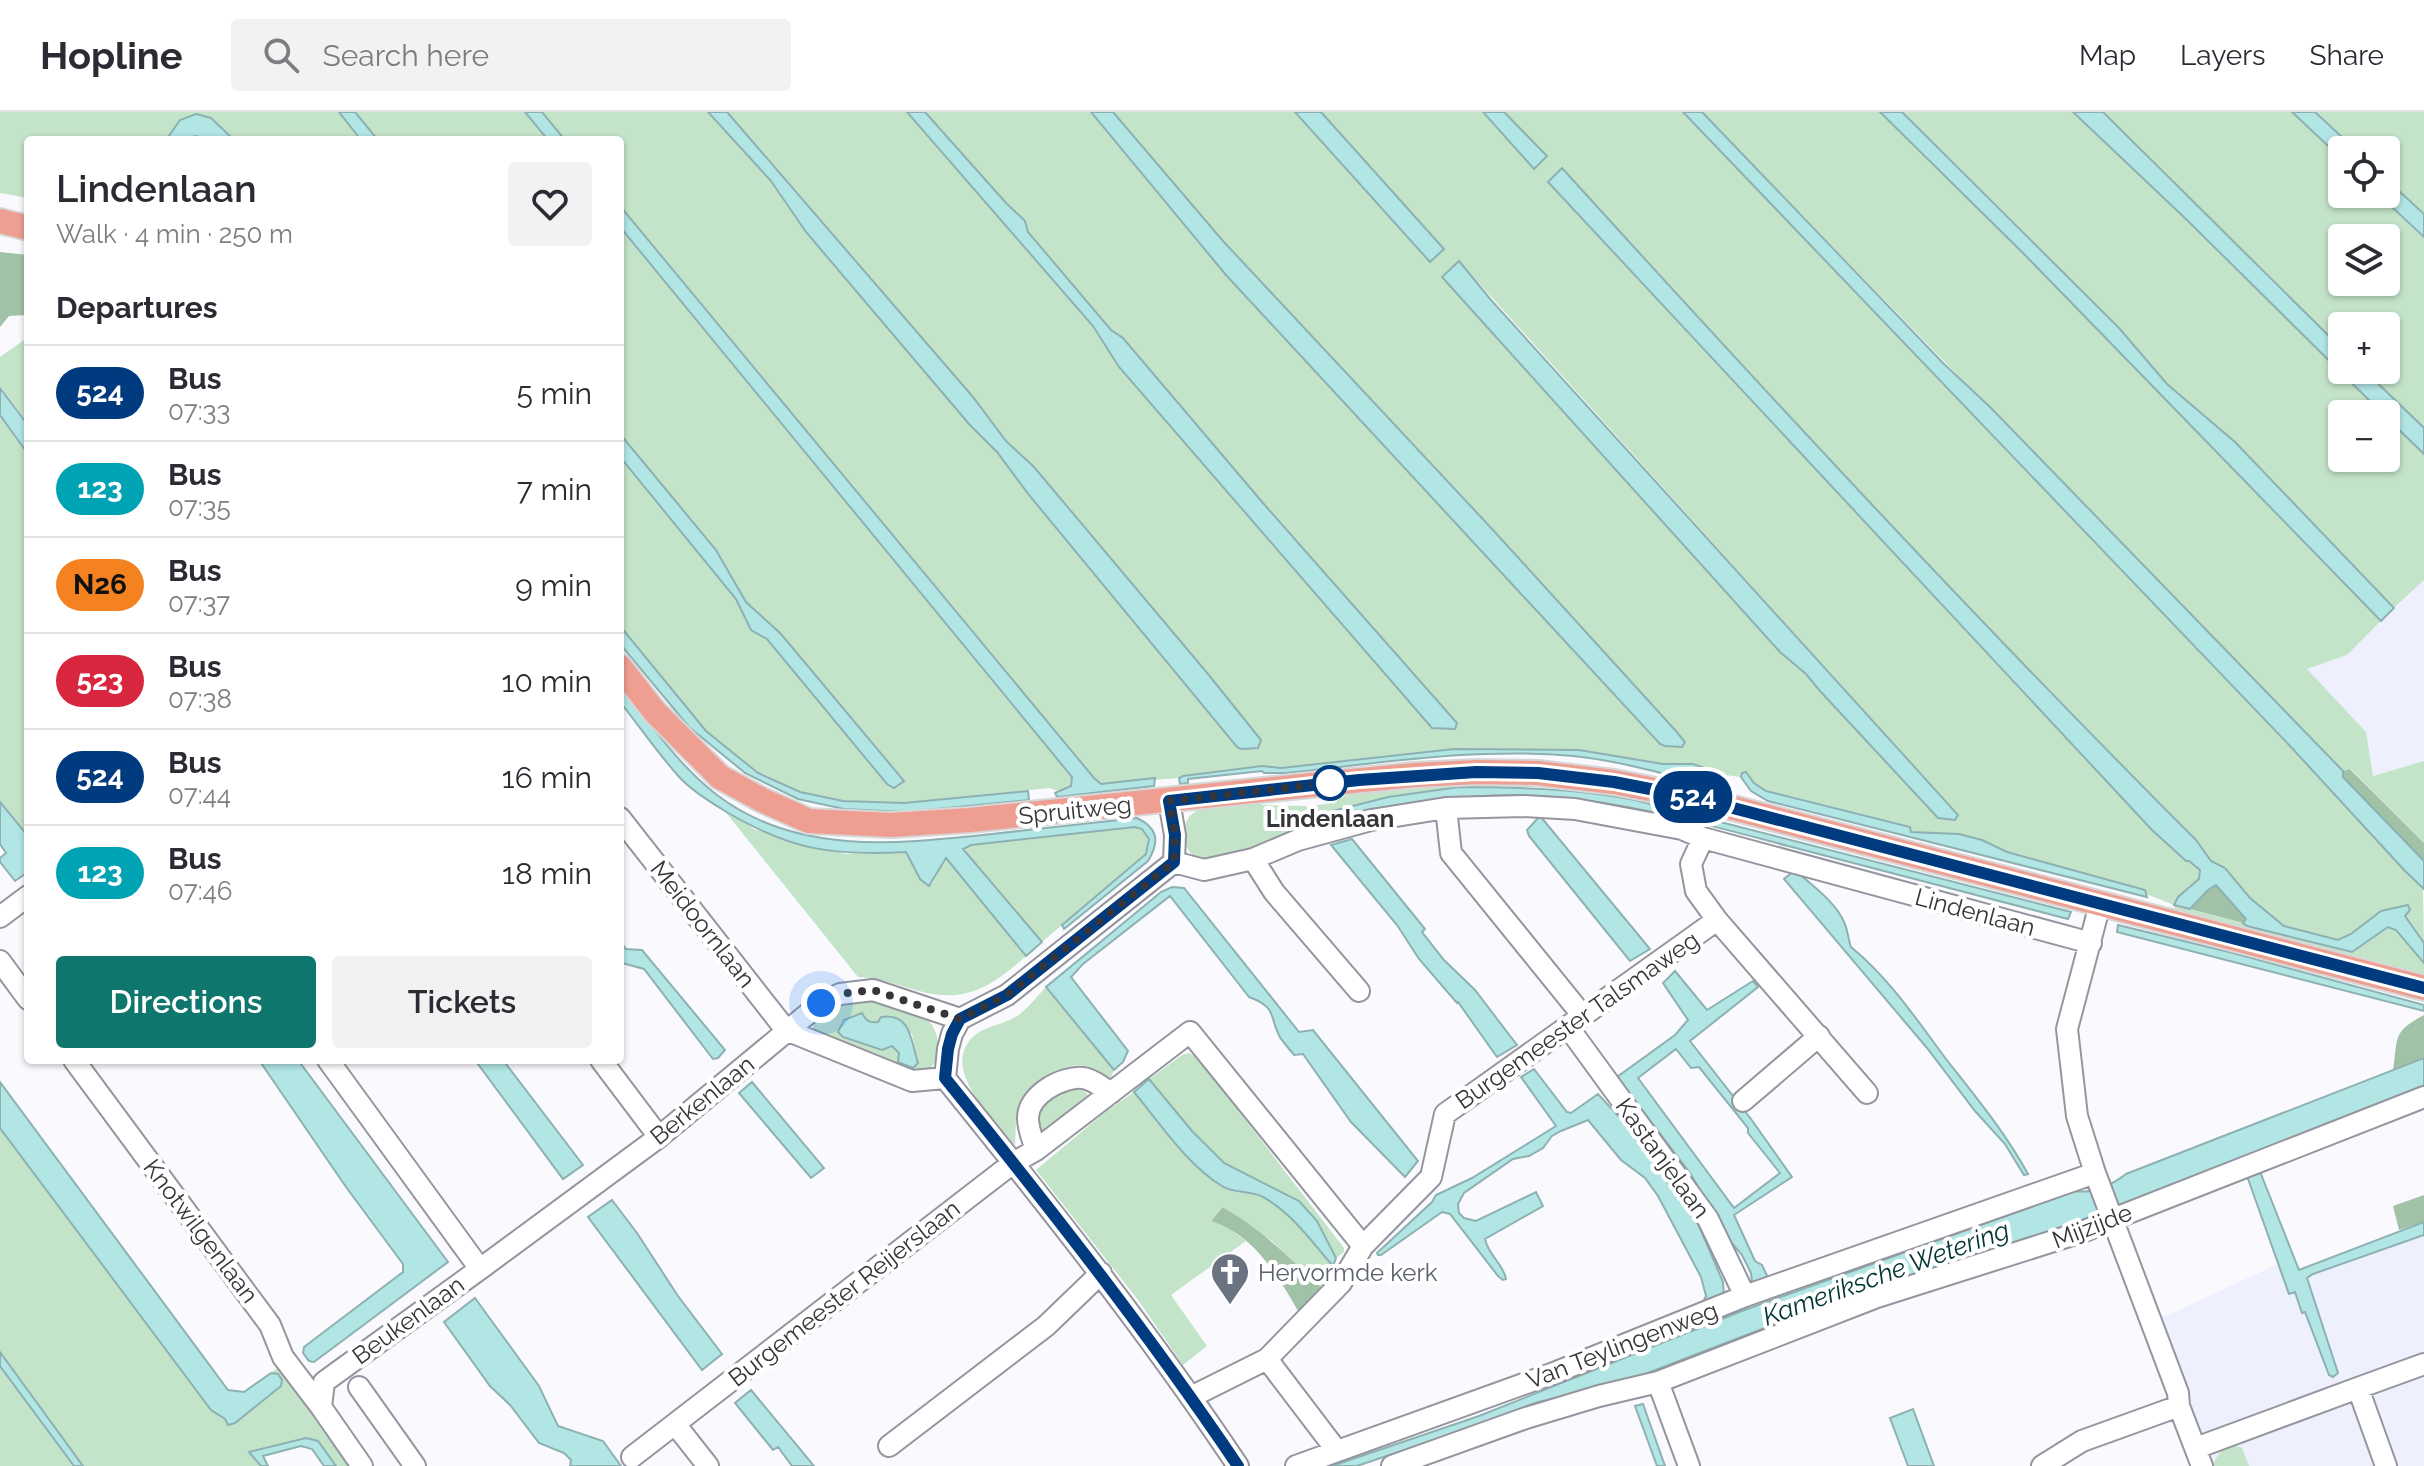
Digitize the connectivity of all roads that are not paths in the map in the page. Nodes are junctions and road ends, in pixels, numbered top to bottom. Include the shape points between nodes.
1 (0, 221) edge
2 (24, 227) edge
3 (624, 672) edge
4 (1169, 801) junction
5 (1446, 808) junction
6 (624, 823) edge
7 (1703, 838) junction
8 (1253, 859) junction
9 (1174, 862) junction
10 (24, 899) edge
11 (2100, 904) junction
12 (0, 917) edge
13 (1717, 920) junction
14 (2091, 943) junction
15 (0, 961) edge
16 (2424, 988) edge
17 (1359, 991) dead end
18 (24, 994) edge
19 (960, 1019) junction
20 (1575, 1021) junction
21 (786, 1030) junction
22 (1819, 1036) junction
23 (77, 1064) edge
24 (331, 1064) edge
25 (604, 1064) edge
26 (945, 1078) junction
27 (1111, 1093) junction
28 (1867, 1093) dead end
29 (2424, 1097) edge
30 (1743, 1101) dead end
31 (659, 1137) junction
32 (1036, 1150) junction
33 (1013, 1163) junction
34 (2098, 1178) junction
35 (2111, 1214) junction
36 (1363, 1246) junction
37 (480, 1269) junction
38 (1101, 1273) junction
39 (1745, 1296) junction
40 (1267, 1359) junction
41 (2424, 1364) edge
42 (1658, 1382) junction
43 (359, 1387) dead end
44 (2358, 1388) junction
45 (1191, 1397) junction
46 (2179, 1406) junction
47 (321, 1407) junction
48 (675, 1424) junction
49 (889, 1446) dead end
50 (1337, 1451) junction
51 (632, 1457) dead end
52 (2199, 1457) edge
53 (2055, 1463) edge
54 (362, 1466) edge
55 (415, 1466) edge
56 (708, 1466) edge
57 (1238, 1466) edge
58 (1296, 1466) edge
59 (1392, 1466) edge
60 (1689, 1466) edge
61 (2386, 1466) edge

1 - 2 main road
3 - 4 main road, Spruitweg via 655,712 720,777 809,821 907,824
4 - 9 street
4 - 11 main road, Spruitweg via 1415,775 1538,773 1691,797
5 - 7 street, Lindenlaan via 1575,809 1682,829
5 - 8 street, Lindenlaan via 1371,820
5 - 20 street, Kastanjelaan via 1451,853
6 - 21 street, Meidoornlaan
7 - 13 street via 1691,864 1696,891
7 - 14 street, Lindenlaan
8 - 9 street, Lindenlaan via 1204,870
8 - 17 street via 1274,892
9 - 19 street via 1007,995
10 - 12 street
11 - 14 street
11 - 16 main road
13 - 20 street, Burgemeester Talsmaweg
13 - 22 street
14 - 34 street via 2067,1029 2077,1116
15 - 18 street
19 - 21 street via 873,990 840,994
19 - 26 street via 948,1049
20 - 36 street, Burgemeester Talsmaweg via 1445,1114 1431,1177
20 - 39 street, Kastanjelaan via 1708,1219
21 - 26 street via 912,1081
21 - 31 street, Berkenlaan
22 - 28 street
22 - 30 street
23 - 47 street, Knotwilgenlaan via 270,1325 283,1357
24 - 37 street, Beukenlaan
25 - 31 street
26 - 33 street
27 - 32 street, Burgemeester Reijerslaan
27 - 32 street via 1085,1078 1062,1081 1044,1091 1027,1118
27 - 36 street, Burgemeester Reijerslaan via 1190,1032
29 - 35 street, Mijzijde
31 - 37 street, Berkenlaan
32 - 33 street, Burgemeester Reijerslaan
33 - 38 street
33 - 48 street, Burgemeester Reijerslaan
34 - 35 street
34 - 39 street, Van Teylingenweg
35 - 42 street, Mijzijde via 2085,1231 1877,1297
35 - 46 street
36 - 40 street, Burgemeester Talsmaweg via 1341,1283
37 - 47 street, Beukenlaan via 324,1382
38 - 45 street
38 - 49 street via 1046,1326
39 - 50 street, Van Teylingenweg via 1554,1373
40 - 45 street, Burgemeester Talsmaweg
40 - 50 street
41 - 44 street
42 - 59 street, Mijzijde via 1526,1418
42 - 60 street
43 - 55 street
44 - 52 street
44 - 61 street
45 - 57 street
46 - 52 street
46 - 53 street via 2082,1441
47 - 54 street
48 - 51 street, Burgemeester Reijerslaan
48 - 56 street
50 - 58 street, Van Teylingenweg

